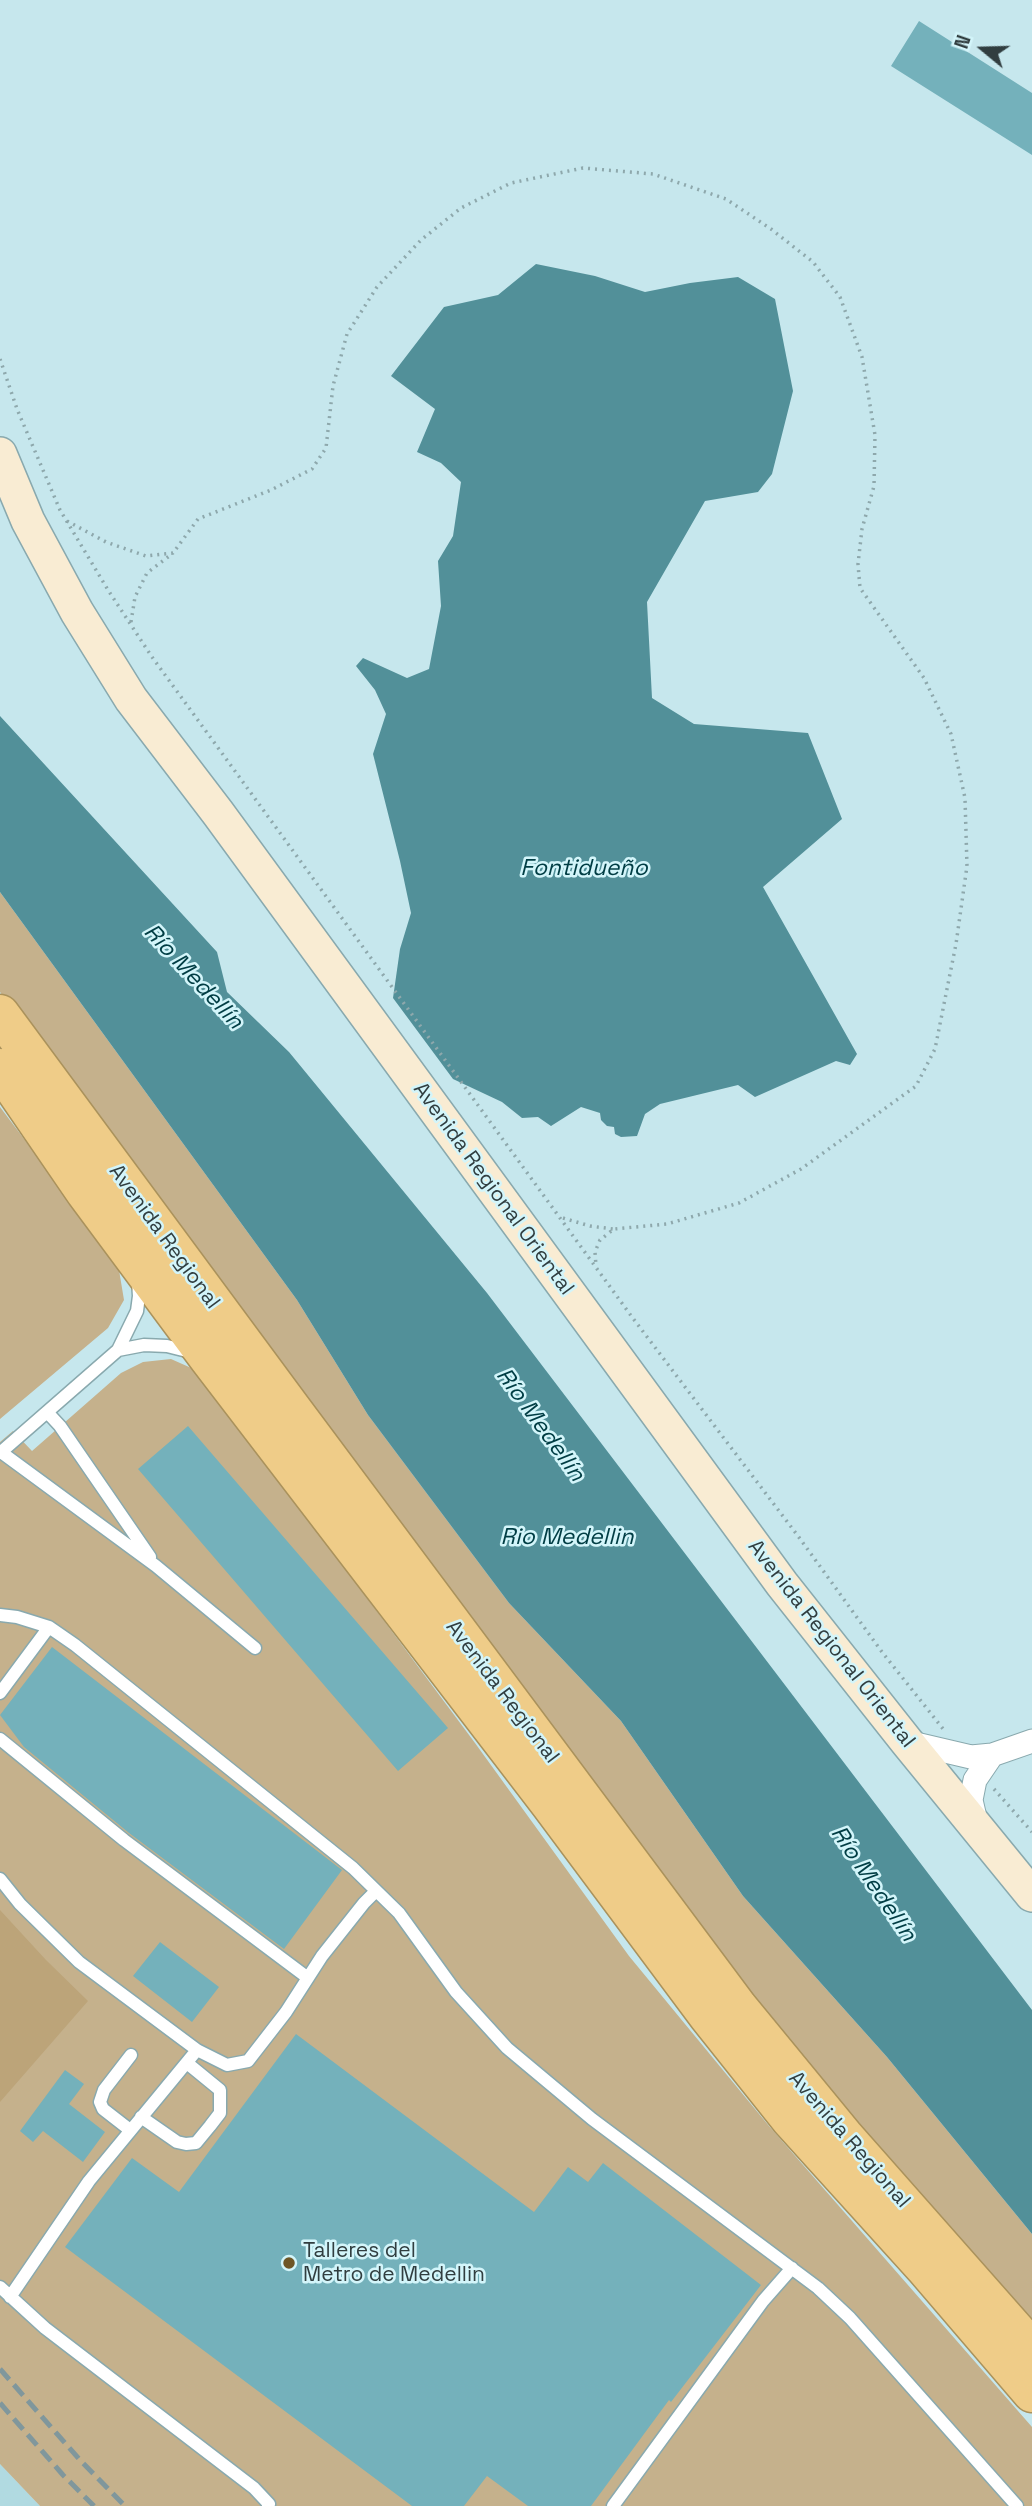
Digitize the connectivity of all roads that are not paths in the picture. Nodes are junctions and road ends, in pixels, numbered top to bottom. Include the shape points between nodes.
1 (0, 454) edge
2 (0, 1014) edge
3 (0, 1068) edge
4 (136, 1260) junction
5 (118, 1350) junction
6 (209, 1359) junction
7 (47, 1412) junction
8 (1, 1453) edge
9 (156, 1566) junction
10 (0, 1615) edge
11 (49, 1627) junction
12 (256, 1648) dead end
13 (0, 1693) edge
14 (0, 1739) edge
15 (1032, 1741) edge
16 (906, 1742) junction
17 (986, 1764) junction
18 (978, 1829) junction
19 (0, 1879) edge
20 (376, 1891) junction
21 (1032, 1895) edge
22 (307, 1978) junction
23 (197, 2050) junction
24 (131, 2055) dead end
25 (187, 2063) junction
26 (141, 2117) junction
27 (130, 2130) junction
28 (792, 2268) junction
29 (0, 2287) edge
30 (10, 2297) junction
31 (1032, 2349) edge
32 (1032, 2393) edge
33 (270, 2505) edge
34 (613, 2506) edge
35 (1017, 2506) edge

1 - 16 main road, Avenida Regional Oriental via 28,521 131,699 782,1584
2 - 31 highway, Avenida Regional via 738,2007 844,2136
3 - 4 highway, Avenida Regional
4 - 5 lane via 139,1296
4 - 6 highway, Avenida Regional
5 - 6 lane via 167,1346
5 - 7 lane
6 - 32 highway, Avenida Regional via 725,2038 790,2119
7 - 8 lane
7 - 9 lane
8 - 9 lane
9 - 12 lane
10 - 11 lane
11 - 13 lane
11 - 20 lane via 353,1867
14 - 22 lane via 124,1840
15 - 17 street
16 - 17 street
16 - 18 main road, Avenida Regional Oriental
17 - 18 street via 975,1780 971,1800
18 - 21 main road, Avenida Regional Oriental
19 - 23 lane via 79,1962
20 - 22 lane
20 - 28 lane via 399,1913 456,1992 507,2048 592,2119
22 - 23 lane via 248,2061 227,2065
23 - 25 lane
24 - 27 lane via 100,2102
25 - 26 lane
25 - 26 lane via 220,2090 220,2113 203,2135 196,2143 177,2142
26 - 27 lane
27 - 30 lane via 89,2181
28 - 34 lane
28 - 35 lane via 850,2318
29 - 30 lane
30 - 33 lane

